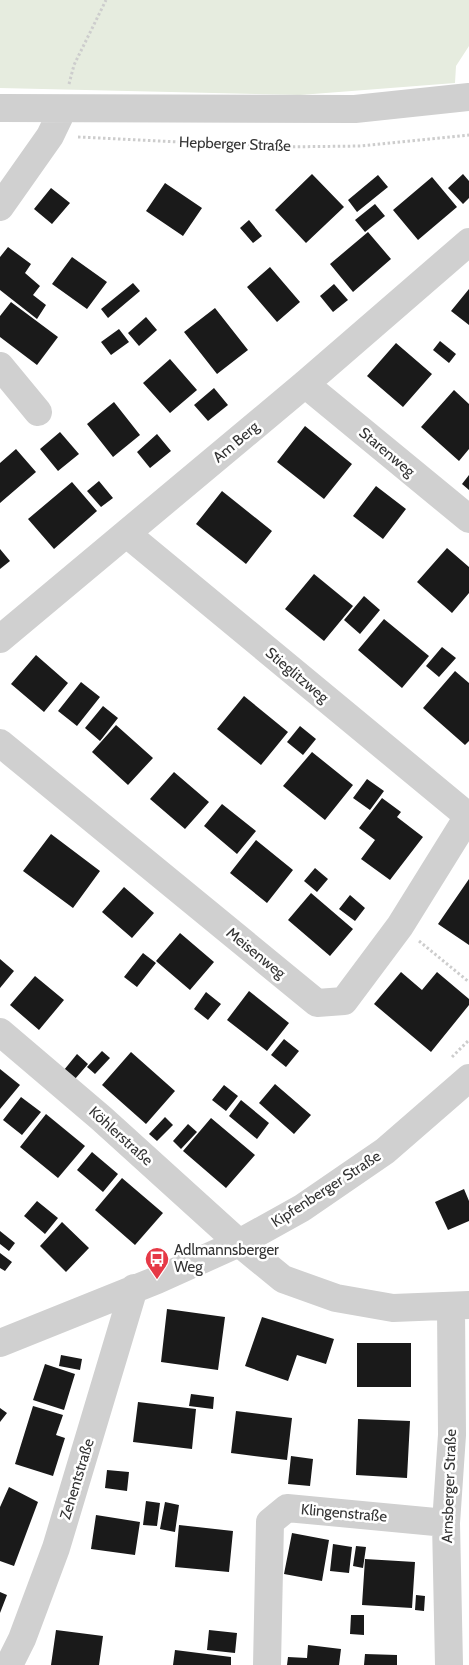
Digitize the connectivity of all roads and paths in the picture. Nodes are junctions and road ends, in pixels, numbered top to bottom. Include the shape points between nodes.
1 (106, 0) edge
2 (469, 97) edge
3 (0, 108) edge
4 (63, 110) junction
5 (469, 135) edge
6 (50, 136) junction
7 (0, 207) edge
8 (469, 242) edge
9 (0, 366) edge
10 (305, 384) junction
11 (38, 412) dead end
12 (469, 519) edge
13 (127, 534) junction
14 (0, 639) edge
15 (0, 743) edge
16 (468, 816) edge
17 (400, 926) junction
18 (469, 982) edge
19 (0, 1032) edge
20 (469, 1078) edge
21 (239, 1243) junction
22 (134, 1288) junction
23 (460, 1306) edge
24 (0, 1343) edge
25 (460, 1434) edge
26 (446, 1523) junction
27 (459, 1632) edge
28 (9, 1665) edge
29 (267, 1665) edge
30 (449, 1665) edge

1 - 4 path via 74,65
2 - 4 street via 355,109
3 - 4 street
4 - 6 street
5 - 6 path, Hepberger Straße via 342,146
6 - 7 street
8 - 10 street, Am Berg
9 - 11 street
10 - 12 street, Starenweg
10 - 13 street, Am Berg
13 - 14 street, Am Berg
13 - 16 street, Stieglitzweg
15 - 17 street, Meisenweg via 317,1003 344,1001
16 - 17 street, Meisenweg
17 - 18 path
19 - 21 street, Köhlerstraße
20 - 21 street, Kipfenberger Straße via 385,1151 302,1208
21 - 22 street, Kipfenberger Straße
21 - 23 street via 282,1280 336,1298 393,1308
22 - 24 street, Kipfenberger Straße
22 - 28 street, Zehentstraße via 56,1548
23 - 25 street, Arnsberger Straße
25 - 26 street, Arnsberger Straße
26 - 27 street, Arnsberger Straße
26 - 29 street, Klingenstraße via 286,1508 270,1522
27 - 30 street, Arnsberger Straße

